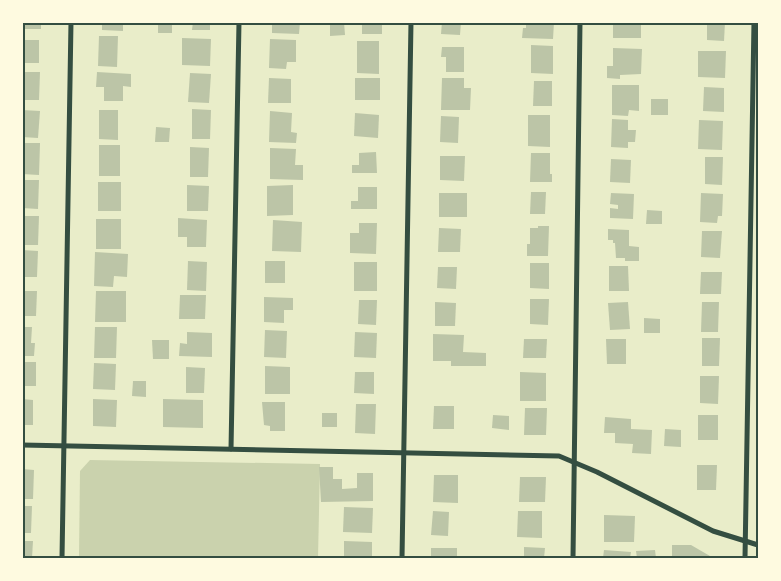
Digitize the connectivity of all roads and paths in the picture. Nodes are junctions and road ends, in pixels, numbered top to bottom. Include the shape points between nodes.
1 (71, 22) edge
2 (239, 22) edge
3 (412, 22) edge
4 (580, 22) edge
5 (754, 22) edge
6 (22, 445) edge
7 (64, 446) junction
8 (231, 449) junction
9 (404, 452) junction
10 (575, 462) junction
11 (745, 542) junction
12 (758, 545) edge
13 (62, 558) edge
14 (402, 558) edge
15 (573, 558) edge
16 (745, 558) edge

1 - 7 street
2 - 8 street
3 - 9 street
4 - 10 street
5 - 11 street
6 - 7 street
7 - 8 street
7 - 13 street
8 - 9 street
9 - 10 street via 559,456
9 - 14 street
10 - 11 street via 712,531
10 - 15 street
11 - 12 street
11 - 16 street

